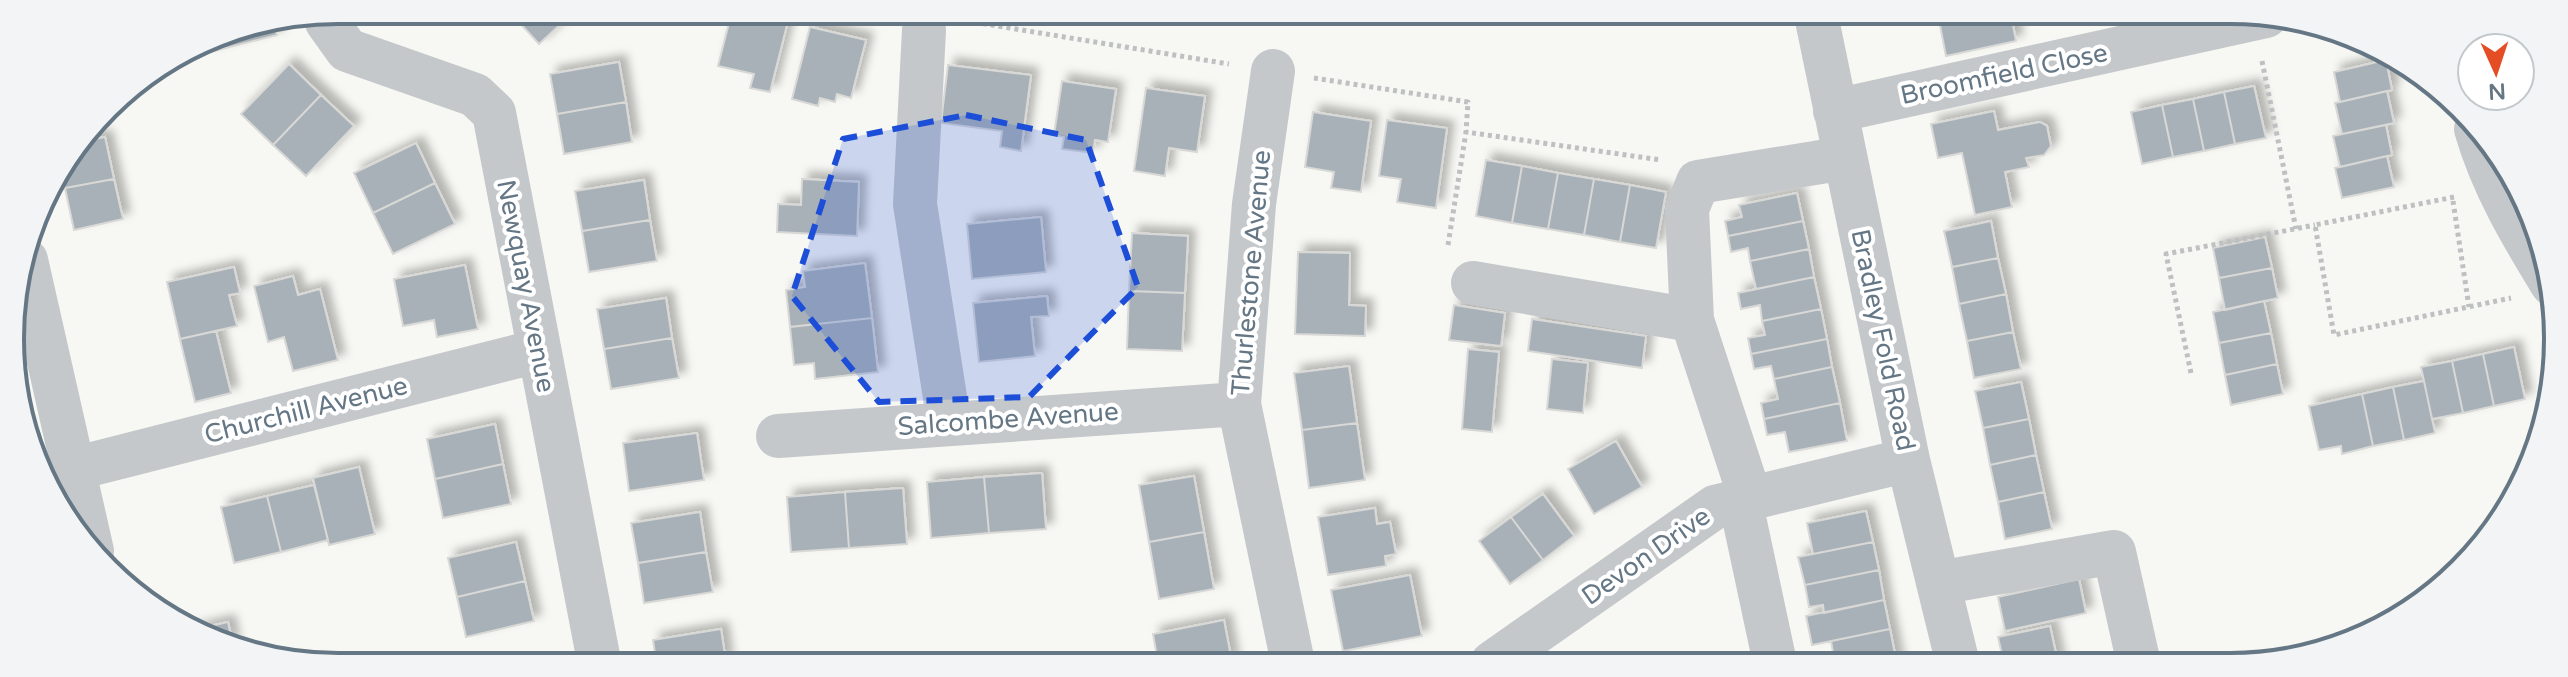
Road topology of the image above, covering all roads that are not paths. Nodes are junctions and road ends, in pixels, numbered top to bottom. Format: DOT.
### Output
graph roads {
  1 [pos="329,24"];
  2 [pos="1818,24"];
  3 [pos="2232,24"];
  4 [pos="924,30"];
  5 [pos="1273,71"];
  6 [pos="1835,111"];
  7 [pos="2486,156"];
  8 [pos="1845,158"];
  9 [pos="29,281"];
  10 [pos="1473,283"];
  11 [pos="2538,290"];
  12 [pos="1692,320"];
  13 [pos="538,351"];
  14 [pos="1239,404"];
  15 [pos="949,423"];
  16 [pos="778,436"];
  17 [pos="58,454"];
  18 [pos="1908,460"];
  19 [pos="1745,498"];
  20 [pos="80,518"];
  21 [pos="1938,583"];
  22 [pos="597,653"];
  23 [pos="1291,653"];
  24 [pos="1506,653"];
  25 [pos="1773,653"];
  26 [pos="1955,653"];
  27 [pos="2137,653"];
  1 -- 13 [label="street, Newquay Avenue"];
  2 -- 6 [label="street, Bradley Fold Road"];
  3 -- 6 [label="street, Broomfield Close"];
  4 -- 15 [label="street"];
  5 -- 14 [label="street, Thurlestone Avenue"];
  6 -- 8 [label="street, Bradley Fold Road"];
  7 -- 11 [label="street"];
  8 -- 12 [label="street"];
  8 -- 18 [label="street, Bradley Fold Road"];
  9 -- 17 [label="street"];
  10 -- 12 [label="street"];
  12 -- 19 [label="street"];
  13 -- 17 [label="street, Churchill Avenue"];
  13 -- 22 [label="street, Newquay Avenue"];
  14 -- 15 [label="street, Salcombe Avenue"];
  14 -- 23 [label="street, Thurlestone Avenue"];
  15 -- 16 [label="street, Salcombe Avenue"];
  17 -- 20 [label="street"];
  18 -- 19 [label="street, Devon Drive"];
  18 -- 21 [label="street, Bradley Fold Road"];
  19 -- 24 [label="street, Devon Drive"];
  19 -- 25 [label="street"];
  21 -- 26 [label="street, Bradley Fold Road"];
  21 -- 27 [label="street"];
}
